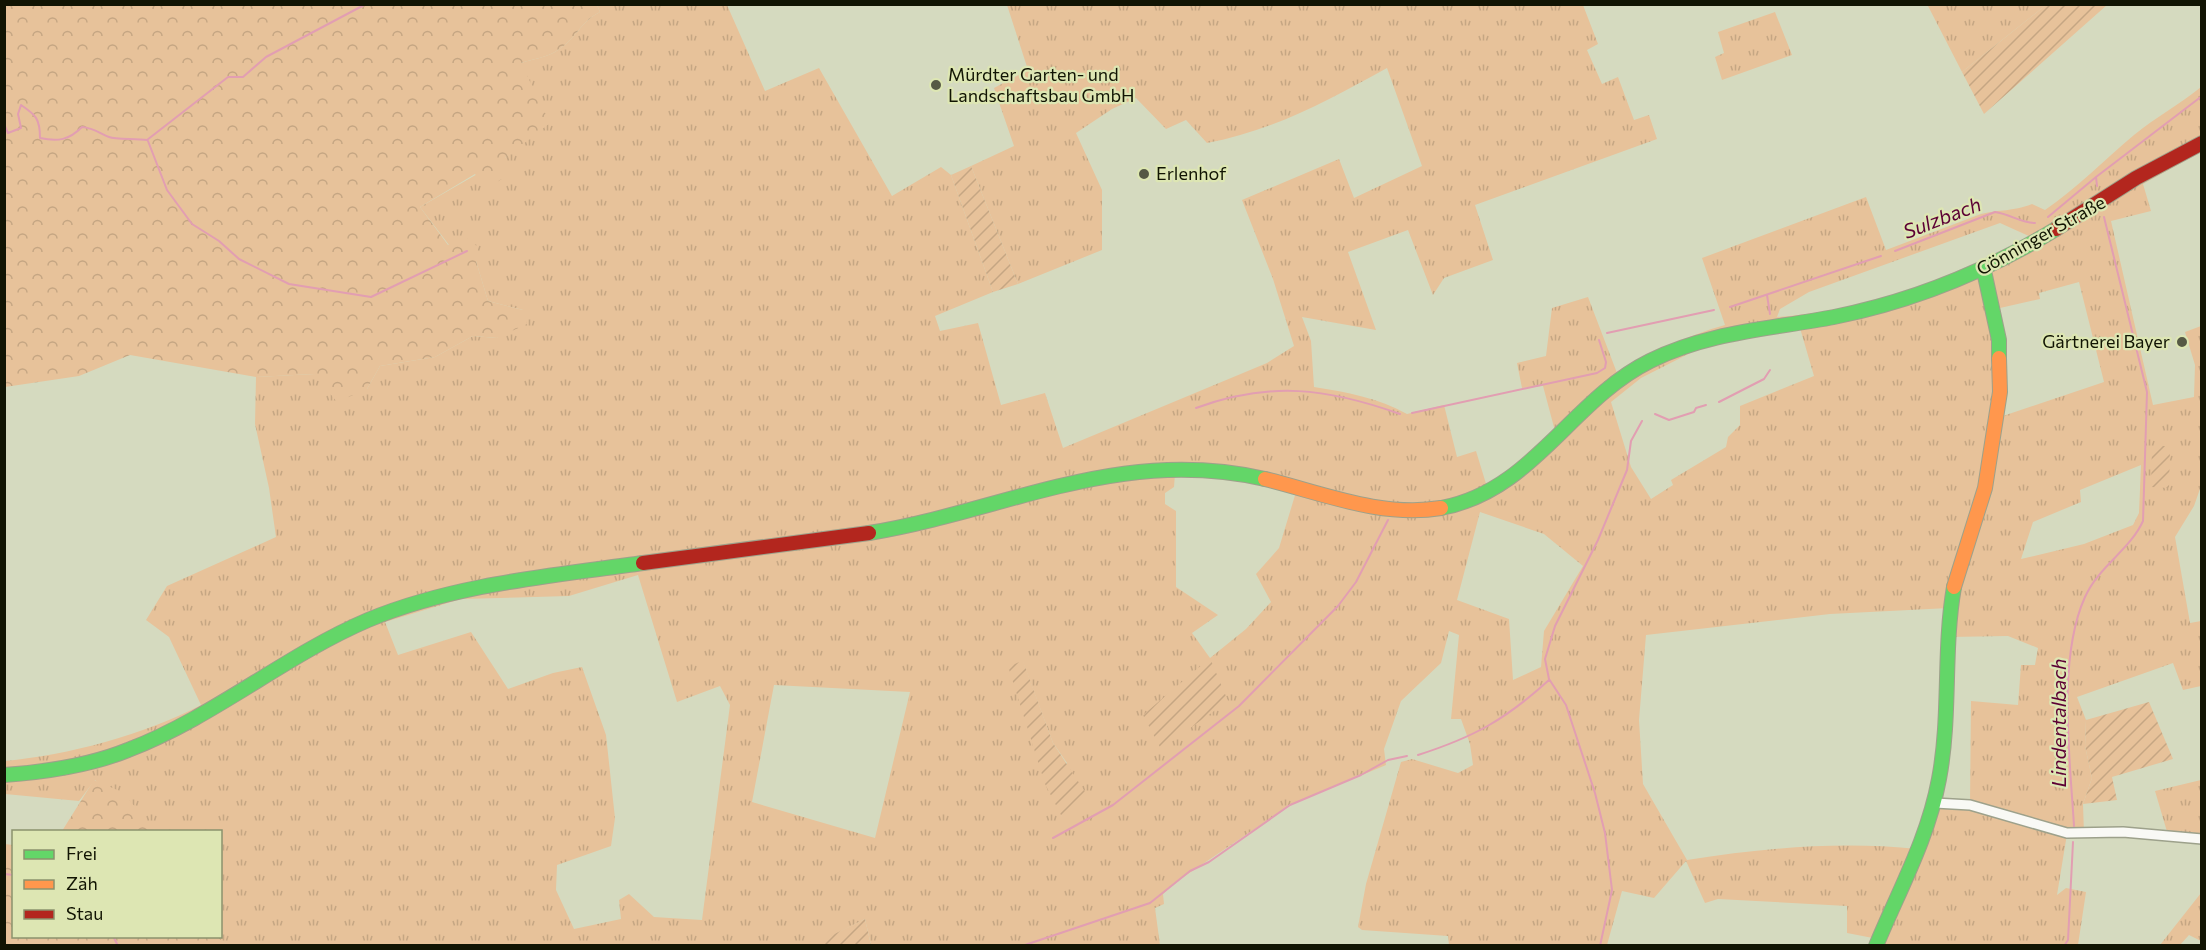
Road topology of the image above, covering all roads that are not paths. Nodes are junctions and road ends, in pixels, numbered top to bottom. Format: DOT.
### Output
graph roads {
  1 [pos="2202,143"];
  2 [pos="1984,271"];
  3 [pos="4,775"];
  4 [pos="1935,802"];
  5 [pos="2202,839"];
  6 [pos="1876,945"];
  1 -- 2 [label="street, Gönninger Straße"];
  2 -- 3 [label="street, Gönninger Straße"];
  2 -- 4 [label="street"];
  4 -- 5 [label="street"];
  4 -- 6 [label="street"];
}
